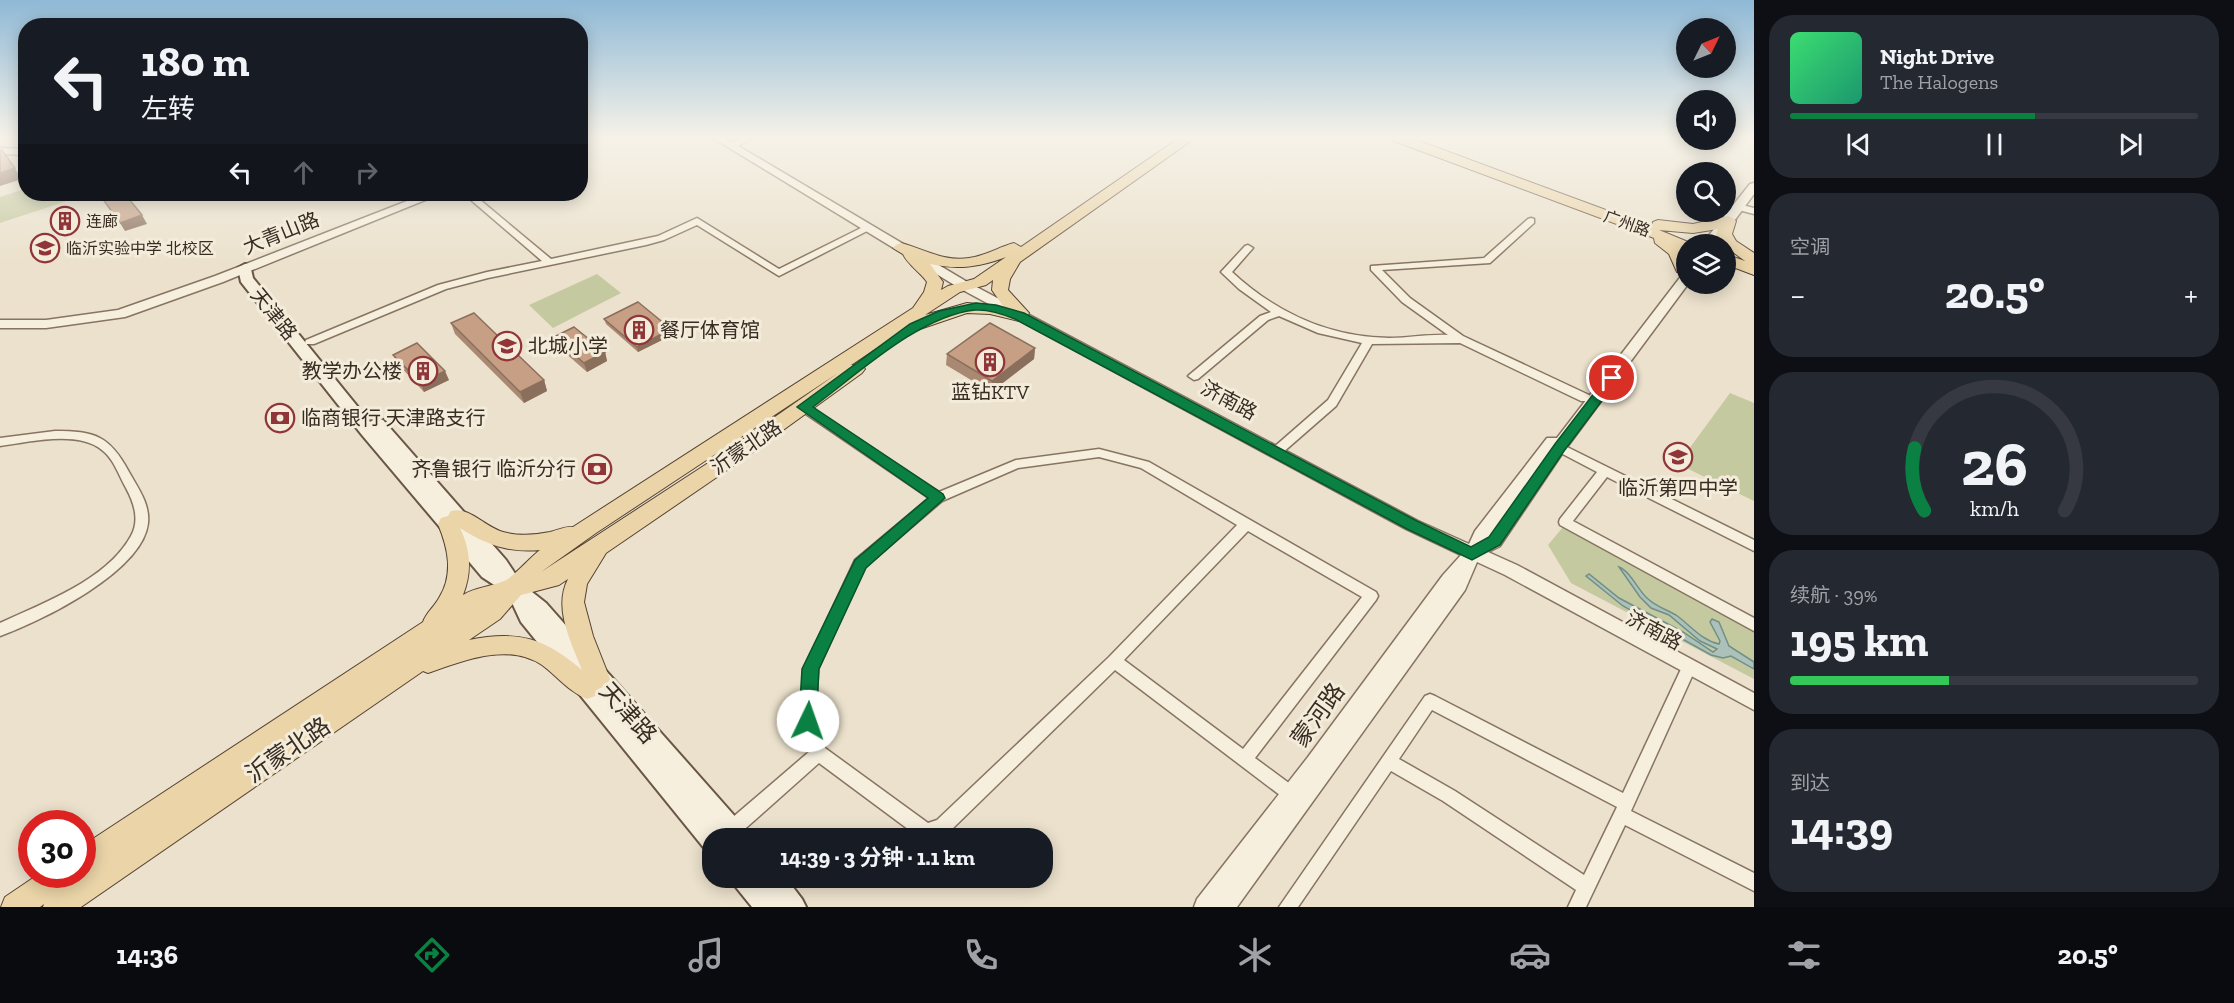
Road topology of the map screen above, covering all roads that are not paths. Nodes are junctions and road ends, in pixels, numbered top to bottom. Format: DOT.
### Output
graph roads {
  1 [pos="788,180"];
  2 [pos="1112,180"];
  3 [pos="1124,180"];
  4 [pos="1519,180"];
  5 [pos="1529,180"];
  6 [pos="1754,186"];
  7 [pos="416,201"];
  8 [pos="476,201"];
  9 [pos="1738,207"];
  10 [pos="1736,210"];
  11 [pos="1754,211"];
  12 [pos="1531,221"];
  13 [pos="1726,222"];
  14 [pos="1728,222"];
  15 [pos="1645,225"];
  16 [pos="868,228"];
  17 [pos="1678,234"];
  18 [pos="1676,239"];
  19 [pos="901,248"];
  20 [pos="1248,248"];
  21 [pos="1018,251"];
  22 [pos="1676,252"];
  23 [pos="1736,254"];
  24 [pos="1754,261"];
  25 [pos="550,263"];
  26 [pos="1736,264"];
  27 [pos="245,268"];
  28 [pos="1736,269"];
  29 [pos="1754,271"];
  30 [pos="1676,282"];
  31 [pos="1676,284"];
  32 [pos="964,286"];
  33 [pos="1276,313"];
  34 [pos="1424,313"];
  35 [pos="1021,315"];
  36 [pos="0,324"];
  37 [pos="910,324"];
  38 [pos="1414,338"];
  39 [pos="1370,340"];
  40 [pos="310,342"];
  41 [pos="1467,342"];
  42 [pos="1194,376"];
  43 [pos="1585,398"];
  44 [pos="804,407"];
  45 [pos="0,442"];
  46 [pos="1559,447"];
  47 [pos="1277,450"];
  48 [pos="1605,471"];
  49 [pos="938,498"];
  50 [pos="453,521"];
  51 [pos="1246,524"];
  52 [pos="589,527"];
  53 [pos="617,535"];
  54 [pos="1754,546"];
  55 [pos="1472,554"];
  56 [pos="515,589"];
  57 [pos="1754,625"];
  58 [pos="0,630"];
  59 [pos="418,636"];
  60 [pos="1114,661"];
  61 [pos="403,672"];
  62 [pos="1687,672"];
  63 [pos="592,683"];
  64 [pos="1754,702"];
  65 [pos="1754,708"];
  66 [pos="819,753"];
  67 [pos="1245,759"];
  68 [pos="1388,761"];
  69 [pos="1291,794"];
  70 [pos="1624,809"];
  71 [pos="703,828"];
  72 [pos="729,828"];
  73 [pos="741,828"];
  74 [pos="96,853"];
  75 [pos="1754,882"];
  76 [pos="1587,887"];
  77 [pos="43,888"];
  78 [pos="751,888"];
  79 [pos="779,888"];
  80 [pos="15,907"];
  81 [pos="57,907"];
  82 [pos="767,907"];
  83 [pos="794,907"];
  84 [pos="1205,907"];
  85 [pos="1224,907"];
  86 [pos="1288,907"];
  87 [pos="1577,907"];
  1 -- 16 [label="street, 济南路"];
  2 -- 21 [label="main road, 沂蒙北路"];
  3 -- 21 [label="main road, 沂蒙北路"];
  4 -- 15 [label="main road, 广州路"];
  5 -- 15 [label="main road, 广州路"];
  6 -- 9 [label="street"];
  7 -- 27 [label="street, 大青山路"];
  8 -- 25 [label="street"];
  9 -- 10 [label="street"];
  9 -- 11 [label="street"];
  12 -- 34 [label="street"];
  13 -- 15 [label="main road"];
  14 -- 24 [label="main road"];
  15 -- 17 [label="main road, 广州路"];
  15 -- 18 [label="main road, 广州路"];
  15 -- 22 [label="main road"];
  16 -- 19 [label="street, 济南路"];
  16 -- 25 [label="street"];
  19 -- 21 [label="main road"];
  19 -- 32 [label="street, 济南路"];
  19 -- 37 [label="main road"];
  20 -- 33 [label="street"];
  21 -- 32 [label="main road, 沂蒙北路"];
  21 -- 35 [label="main road"];
  23 -- 24 [label="main road"];
  25 -- 40 [label="street"];
  26 -- 29 [label="main road"];
  27 -- 36 [label="street, 大青山路"];
  27 -- 40 [label="main road, 天津路"];
  27 -- 50 [label="main road, 天津路"];
  28 -- 29 [label="main road"];
  30 -- 43 [label="street, 蒙河路"];
  31 -- 46 [label="street, 蒙河路"];
  32 -- 35 [label="street, 济南路"];
  32 -- 37 [label="main road, 沂蒙北路"];
  33 -- 39 [label="street"];
  33 -- 42 [label="street"];
  34 -- 38 [label="street"];
  34 -- 41 [label="street"];
  35 -- 37 [label="main road"];
  35 -- 47 [label="street, 济南路"];
  35 -- 55 [label="street, 济南路"];
  37 -- 44 [label="main road, 沂蒙北路"];
  37 -- 52 [label="main road, 沂蒙北路"];
  38 -- 39 [label="street"];
  38 -- 41 [label="street"];
  39 -- 47 [label="street"];
  40 -- 50 [label="main road, 天津路"];
  41 -- 43 [label="street"];
  43 -- 55 [label="street, 蒙河路"];
  44 -- 49 [label="street"];
  44 -- 53 [label="main road, 沂蒙北路"];
  45 -- 58 [label="street"];
  46 -- 48 [label="street"];
  46 -- 55 [label="street, 蒙河路"];
  47 -- 55 [label="street, 济南路"];
  48 -- 54 [label="street"];
  48 -- 57 [label="street"];
  49 -- 51 [label="street"];
  49 -- 66 [label="street"];
  50 -- 52 [label="main road"];
  50 -- 56 [label="main road, 天津路"];
  50 -- 59 [label="main road"];
  51 -- 60 [label="street"];
  51 -- 67 [label="street"];
  52 -- 56 [label="main road, 沂蒙北路"];
  53 -- 56 [label="main road, 沂蒙北路"];
  53 -- 63 [label="main road"];
  55 -- 62 [label="street, 济南路"];
  55 -- 64 [label="street, 济南路"];
  55 -- 69 [label="street, 蒙河路"];
  55 -- 85 [label="street, 蒙河路"];
  56 -- 59 [label="main road, 沂蒙北路"];
  56 -- 61 [label="main road, 沂蒙北路"];
  56 -- 63 [label="main road, 天津路"];
  59 -- 74 [label="main road, 沂蒙北路"];
  60 -- 66 [label="street"];
  60 -- 67 [label="street"];
  61 -- 63 [label="main road"];
  61 -- 81 [label="main road, 沂蒙北路"];
  62 -- 65 [label="street, 济南路"];
  62 -- 70 [label="street"];
  63 -- 71 [label="main road, 天津路"];
  63 -- 72 [label="main road, 天津路"];
  66 -- 73 [label="street"];
  67 -- 69 [label="street"];
  68 -- 70 [label="street"];
  68 -- 76 [label="street"];
  68 -- 86 [label="street"];
  69 -- 84 [label="street, 蒙河路"];
  70 -- 75 [label="street"];
  70 -- 76 [label="street"];
  76 -- 87 [label="street"];
  77 -- 80 [label="main road"];
  78 -- 82 [label="main road"];
  79 -- 83 [label="main road"];
}
